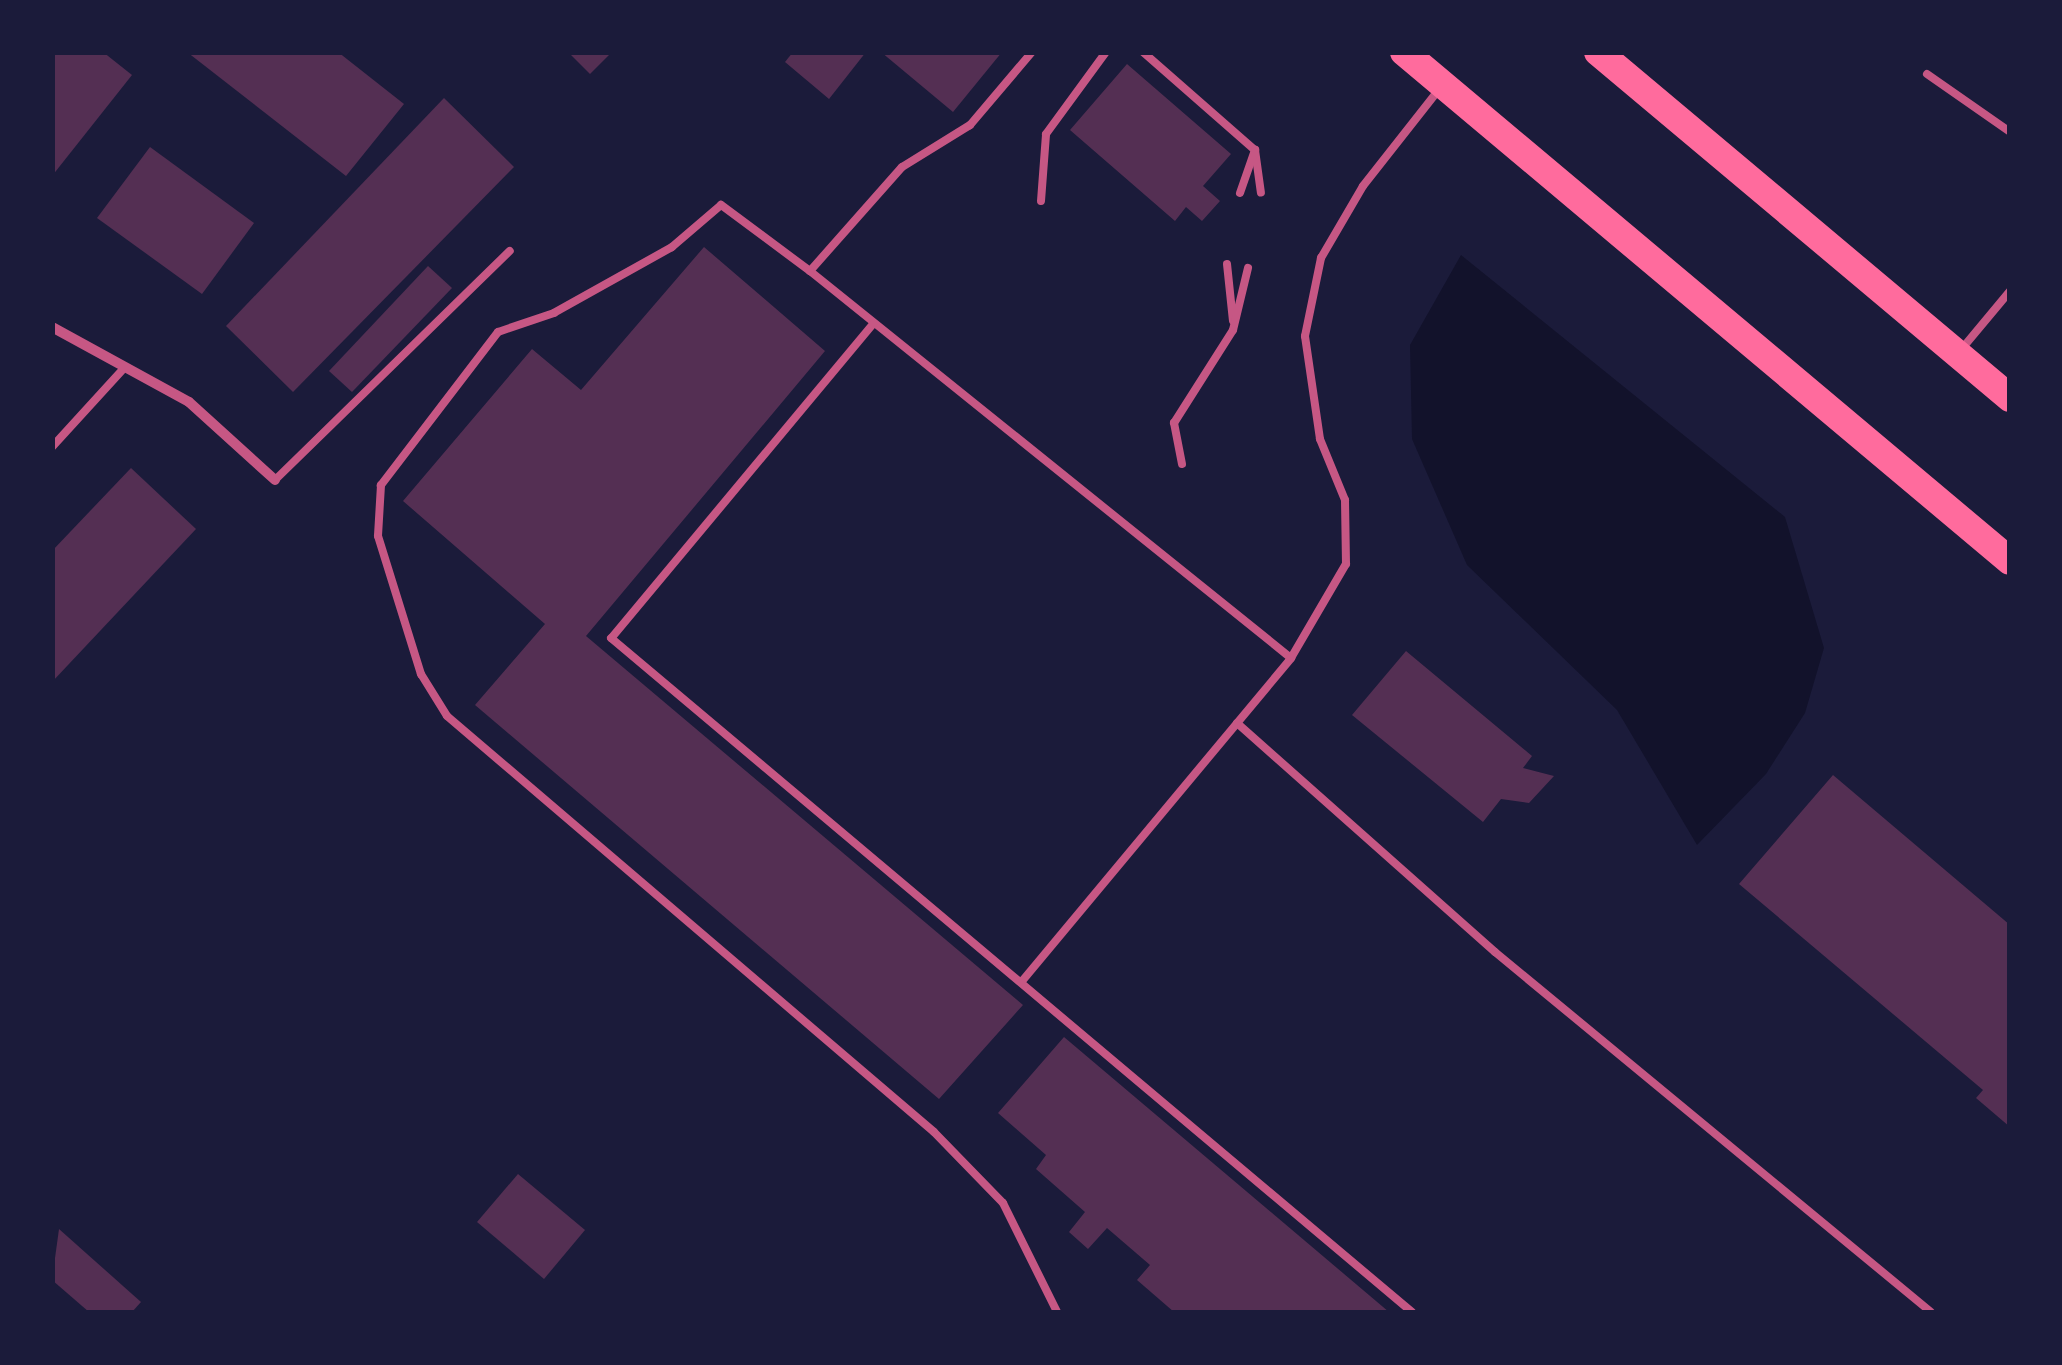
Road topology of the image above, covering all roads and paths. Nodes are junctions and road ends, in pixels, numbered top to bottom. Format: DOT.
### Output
graph roads {
  1 [pos="1032,52"];
  2 [pos="1106,52"];
  3 [pos="1143,52"];
  4 [pos="1404,52"];
  5 [pos="1598,52"];
  6 [pos="1927,74"];
  7 [pos="1443,85"];
  8 [pos="2010,132"];
  9 [pos="1255,150"];
  10 [pos="1240,193"];
  11 [pos="1262,194"];
  12 [pos="1041,201"];
  13 [pos="510,251"];
  14 [pos="1227,264"];
  15 [pos="1248,268"];
  16 [pos="810,271"];
  17 [pos="2010,291"];
  18 [pos="874,324"];
  19 [pos="52,327"];
  20 [pos="1234,330"];
  21 [pos="1957,354"];
  22 [pos="125,367"];
  23 [pos="2010,398"];
  24 [pos="52,448"];
  25 [pos="1182,464"];
  26 [pos="275,480"];
  27 [pos="2010,562"];
  28 [pos="1291,658"];
  29 [pos="1237,723"];
  30 [pos="1023,980"];
  31 [pos="1057,1312"];
  32 [pos="1412,1312"];
  33 [pos="1931,1312"];
  1 -- 16 [label="lane"];
  2 -- 12 [label="lane"];
  3 -- 9 [label="lane"];
  4 -- 7 [label="highway"];
  5 -- 21 [label="highway"];
  6 -- 8 [label="lane"];
  7 -- 27 [label="highway"];
  7 -- 28 [label="lane"];
  9 -- 10 [label="lane"];
  9 -- 11 [label="lane"];
  13 -- 26 [label="lane"];
  14 -- 20 [label="lane"];
  15 -- 20 [label="lane"];
  16 -- 18 [label="lane"];
  16 -- 31 [label="lane"];
  17 -- 21 [label="lane"];
  18 -- 28 [label="lane"];
  18 -- 30 [label="lane"];
  19 -- 22 [label="street"];
  20 -- 25 [label="lane"];
  21 -- 23 [label="highway"];
  22 -- 24 [label="lane"];
  22 -- 26 [label="street"];
  28 -- 29 [label="lane"];
  29 -- 30 [label="lane"];
  29 -- 33 [label="lane"];
  30 -- 32 [label="lane"];
}
